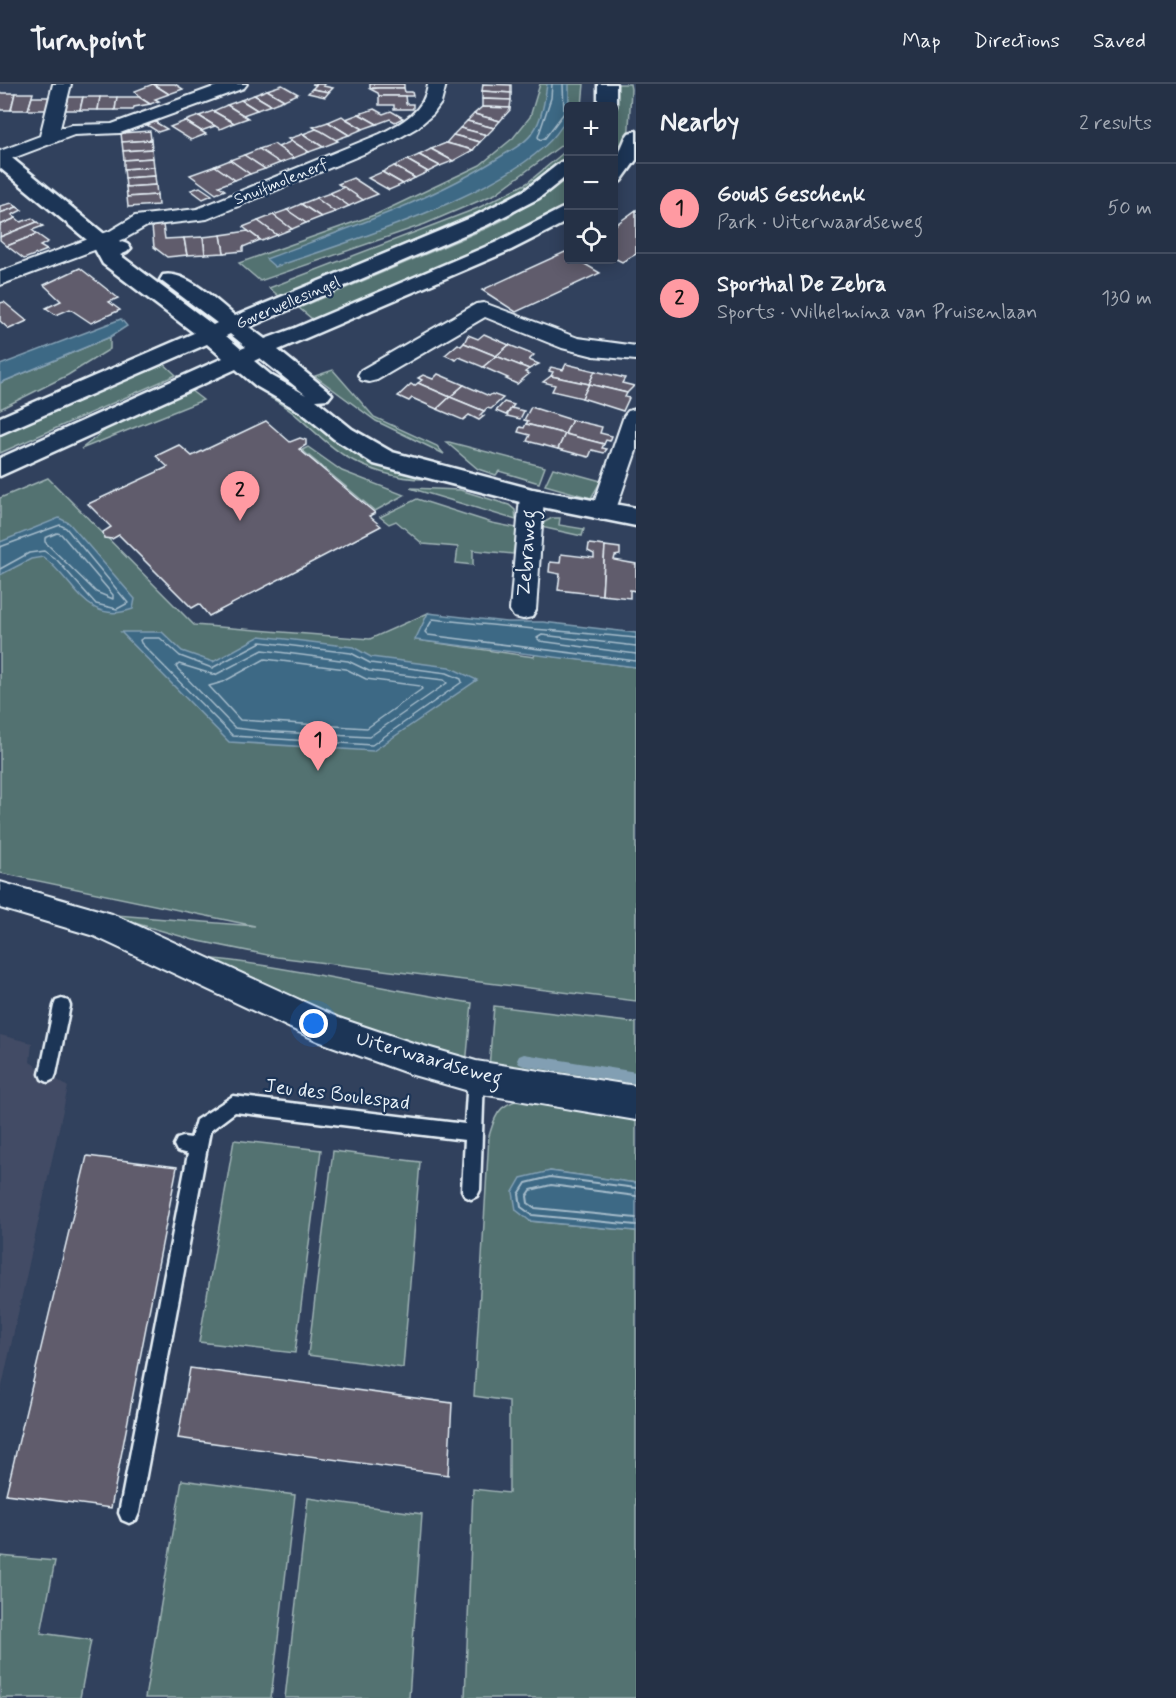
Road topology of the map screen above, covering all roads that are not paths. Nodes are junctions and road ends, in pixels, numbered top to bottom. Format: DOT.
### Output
graph roads {
  1 [pos="62,84"];
  2 [pos="238,84"];
  3 [pos="437,84"];
  4 [pos="607,84"];
  5 [pos="607,102"];
  6 [pos="636,137"];
  7 [pos="48,139"];
  8 [pos="0,158"];
  9 [pos="564,169"];
  10 [pos="618,172"];
  11 [pos="564,215"];
  12 [pos="101,241"];
  13 [pos="0,279"];
  14 [pos="234,326"];
  15 [pos="210,335"];
  16 [pos="263,348"];
  17 [pos="636,354"];
  18 [pos="238,359"];
  19 [pos="369,375"];
  20 [pos="636,416"];
  21 [pos="0,426"];
  22 [pos="0,468"];
  23 [pos="469,479"];
  24 [pos="532,497"];
  25 [pos="603,512"];
  26 [pos="636,517"];
  27 [pos="523,610"];
  28 [pos="0,895"];
  29 [pos="62,1006"];
  30 [pos="48,1074"];
  31 [pos="477,1077"];
  32 [pos="636,1103"];
  33 [pos="474,1133"];
  34 [pos="471,1190"];
  35 [pos="129,1513"];
  1 -- 7 [label="street"];
  2 -- 7 [label="street"];
  3 -- 12 [label="street, Snuifmolenerf"];
  4 -- 5 [label="main road"];
  6 -- 10 [label="main road"];
  7 -- 8 [label="street"];
  8 -- 12 [label="main road"];
  9 -- 14 [label="main road, Goverwellesingel"];
  11 -- 16 [label="main road, Goverwellesingel"];
  12 -- 13 [label="street, Snuifmolenerf"];
  12 -- 14 [label="main road"];
  12 -- 15 [label="main road"];
  14 -- 15 [label="main road, Goverwellesingel"];
  14 -- 16 [label="main road"];
  15 -- 18 [label="main road"];
  15 -- 21 [label="main road, Goverwellesingel"];
  16 -- 18 [label="main road, Goverwellesingel"];
  16 -- 23 [label="main road"];
  17 -- 19 [label="street"];
  18 -- 22 [label="main road, Goverwellesingel"];
  18 -- 23 [label="main road"];
  20 -- 25 [label="street"];
  23 -- 24 [label="main road"];
  24 -- 25 [label="main road"];
  24 -- 27 [label="street, Zebraweg"];
  25 -- 26 [label="main road"];
  28 -- 31 [label="street, Uiterwaardseweg"];
  29 -- 30 [label="lane"];
  31 -- 32 [label="street, Uiterwaardseweg"];
  31 -- 33 [label="lane"];
  33 -- 34 [label="lane"];
  33 -- 35 [label="lane, Jeu des Boulespad"];
}
